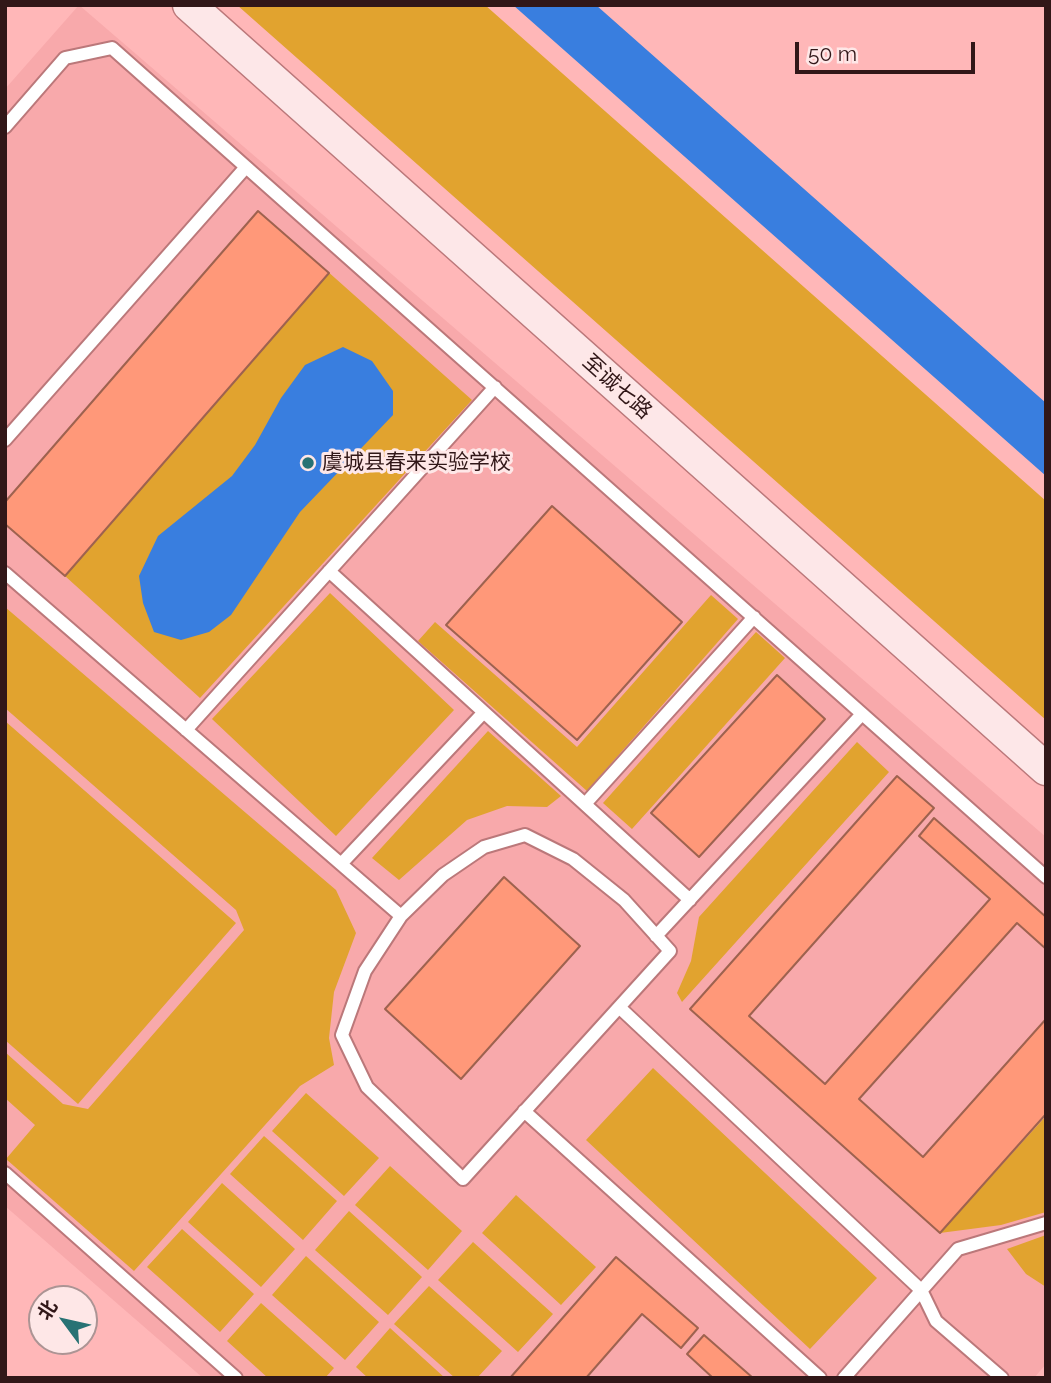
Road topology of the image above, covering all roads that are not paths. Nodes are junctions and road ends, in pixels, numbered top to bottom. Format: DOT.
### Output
graph roads {
  1 [pos="189,5"];
  2 [pos="5,127"];
  3 [pos="246,167"];
  4 [pos="495,387"];
  5 [pos="5,440"];
  6 [pos="330,571"];
  7 [pos="5,573"];
  8 [pos="754,617"];
  9 [pos="484,712"];
  10 [pos="862,713"];
  11 [pos="186,730"];
  12 [pos="1046,769"];
  13 [pos="585,804"];
  14 [pos="341,864"];
  15 [pos="1046,877"];
  16 [pos="690,900"];
  17 [pos="401,916"];
  18 [pos="656,936"];
  19 [pos="619,1007"];
  20 [pos="524,1111"];
  21 [pos="5,1173"];
  22 [pos="1046,1223"];
  23 [pos="921,1290"];
  24 [pos="236,1378"];
  25 [pos="820,1378"];
  26 [pos="844,1378"];
  27 [pos="1002,1378"];
  1 -- 12 [label="main road, 至诚七路"];
  2 -- 3 [label="lane"];
  3 -- 4 [label="lane"];
  3 -- 5 [label="lane"];
  4 -- 6 [label="lane"];
  4 -- 8 [label="lane"];
  6 -- 9 [label="lane"];
  6 -- 11 [label="lane"];
  7 -- 11 [label="lane"];
  8 -- 10 [label="lane"];
  8 -- 13 [label="lane"];
  9 -- 13 [label="lane"];
  9 -- 14 [label="lane"];
  10 -- 15 [label="lane"];
  10 -- 16 [label="lane"];
  11 -- 14 [label="lane"];
  13 -- 16 [label="lane"];
  14 -- 17 [label="lane"];
  16 -- 18 [label="lane"];
  17 -- 18 [label="lane"];
  17 -- 20 [label="lane"];
  18 -- 19 [label="lane"];
  19 -- 20 [label="lane"];
  19 -- 23 [label="lane"];
  20 -- 25 [label="lane"];
  21 -- 24 [label="lane"];
  22 -- 23 [label="lane"];
  23 -- 26 [label="lane"];
  23 -- 27 [label="lane"];
}
